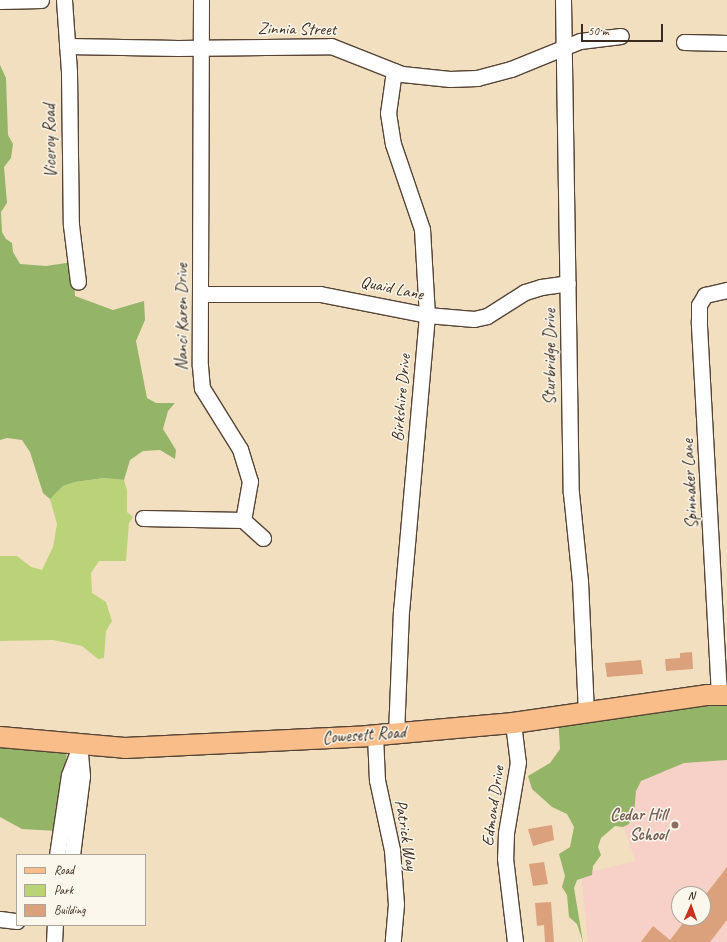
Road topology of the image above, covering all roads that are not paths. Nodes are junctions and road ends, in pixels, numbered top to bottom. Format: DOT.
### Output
graph roads {
  1 [pos="0,0"];
  2 [pos="41,0"];
  3 [pos="64,0"];
  4 [pos="200,0"];
  5 [pos="563,0"];
  6 [pos="622,36"];
  7 [pos="684,42"];
  8 [pos="727,43"];
  9 [pos="66,46"];
  10 [pos="202,48"];
  11 [pos="565,49"];
  12 [pos="394,71"];
  13 [pos="78,282"];
  14 [pos="568,283"];
  15 [pos="727,290"];
  16 [pos="200,294"];
  17 [pos="427,315"];
  18 [pos="143,518"];
  19 [pos="243,520"];
  20 [pos="263,538"];
  21 [pos="723,695"];
  22 [pos="586,714"];
  23 [pos="512,723"];
  24 [pos="396,733"];
  25 [pos="375,735"];
  26 [pos="0,737"];
  27 [pos="80,746"];
  28 [pos="57,854"];
  29 [pos="72,854"];
  30 [pos="0,919"];
  31 [pos="16,921"];
  32 [pos="53,926"];
  33 [pos="54,942"];
  34 [pos="393,942"];
  35 [pos="515,942"];
  1 -- 2 [label="street"];
  3 -- 9 [label="street, Viceroy Road"];
  4 -- 10 [label="street, Nanci Karen Drive"];
  5 -- 11 [label="street, Sturbridge Drive"];
  6 -- 11 [label="street, Zinnia Street"];
  7 -- 8 [label="street"];
  9 -- 10 [label="street, Zinnia Street"];
  9 -- 13 [label="street, Viceroy Road"];
  10 -- 12 [label="street, Zinnia Street"];
  10 -- 16 [label="street, Nanci Karen Drive"];
  11 -- 12 [label="street, Zinnia Street"];
  11 -- 14 [label="street, Sturbridge Drive"];
  12 -- 17 [label="street, Birkshire Drive"];
  14 -- 17 [label="street, Quaid Lane"];
  14 -- 22 [label="street, Sturbridge Drive"];
  15 -- 21 [label="street, Spinnaker Lane"];
  16 -- 17 [label="street, Quaid Lane"];
  16 -- 19 [label="street, Nanci Karen Drive"];
  17 -- 24 [label="street, Birkshire Drive"];
  18 -- 19 [label="street"];
  19 -- 20 [label="street"];
  21 -- 22 [label="main road, Cowesett Road"];
  22 -- 23 [label="main road, Cowesett Road"];
  23 -- 24 [label="main road, Cowesett Road"];
  23 -- 35 [label="street, Edmond Drive"];
  24 -- 25 [label="main road, Cowesett Road"];
  25 -- 27 [label="main road, Cowesett Road"];
  25 -- 34 [label="street, Patrick Way"];
  26 -- 27 [label="main road, Cowesett Road"];
  27 -- 28 [label="street"];
  27 -- 29 [label="street"];
  30 -- 31 [label="street"];
  32 -- 33 [label="street"];
}
